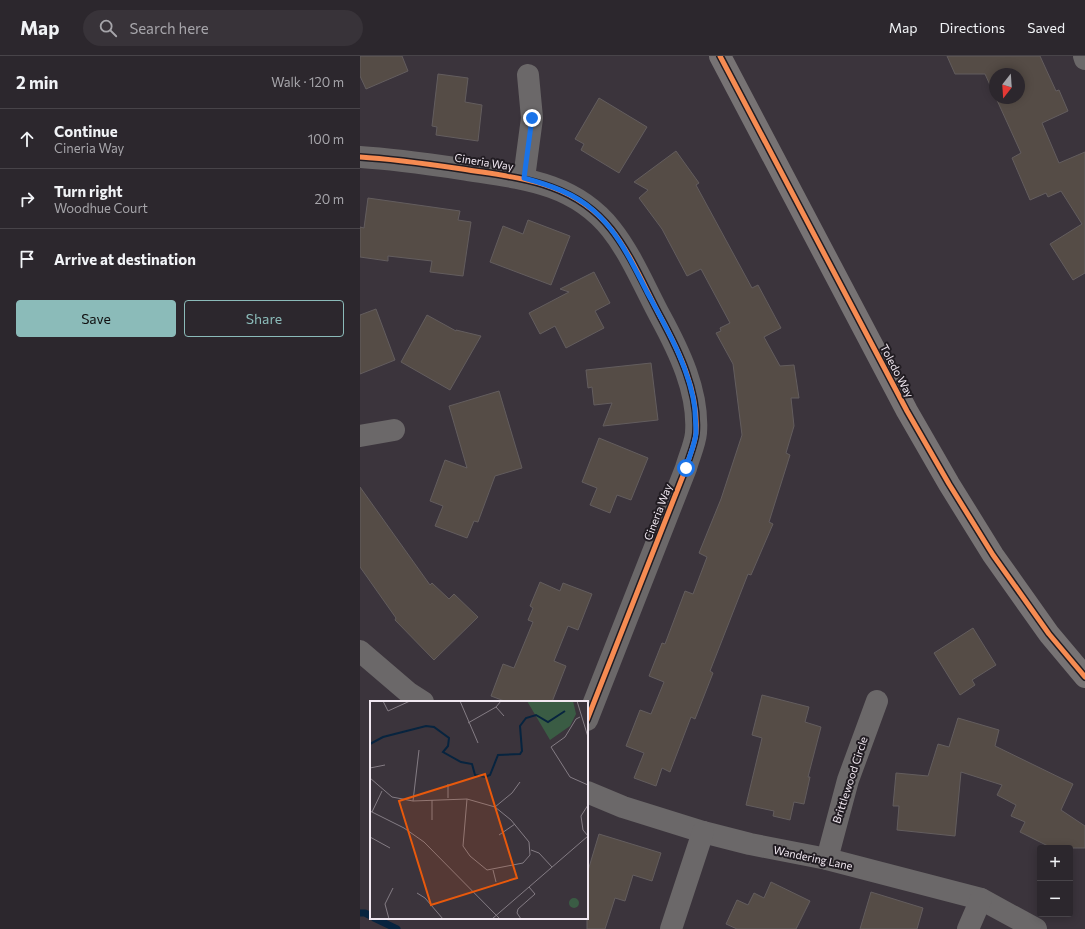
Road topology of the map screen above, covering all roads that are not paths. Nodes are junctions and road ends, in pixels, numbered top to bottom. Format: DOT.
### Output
graph roads {
  1 [pos="720,56"];
  2 [pos="528,75"];
  3 [pos="360,157"];
  4 [pos="524,178"];
  5 [pos="394,430"];
  6 [pos="360,436"];
  7 [pos="361,654"];
  8 [pos="1085,677"];
  9 [pos="421,701"];
  10 [pos="877,701"];
  11 [pos="588,717"];
  12 [pos="588,792"];
  13 [pos="703,832"];
  14 [pos="826,859"];
  15 [pos="981,899"];
  16 [pos="671,929"];
  17 [pos="968,929"];
  18 [pos="1036,929"];
  1 -- 8 [label="main road, Toledo Way"];
  2 -- 4 [label="street"];
  3 -- 4 [label="street, Cineria Way"];
  4 -- 11 [label="street, Cineria Way"];
  5 -- 6 [label="street"];
  7 -- 9 [label="street"];
  10 -- 14 [label="street, Brittlewood Circle"];
  12 -- 13 [label="street, Wandering Lane"];
  13 -- 14 [label="street, Wandering Lane"];
  13 -- 16 [label="street"];
  14 -- 15 [label="street, Wandering Lane"];
  15 -- 17 [label="street"];
  15 -- 18 [label="street, Wandering Lane"];
}
